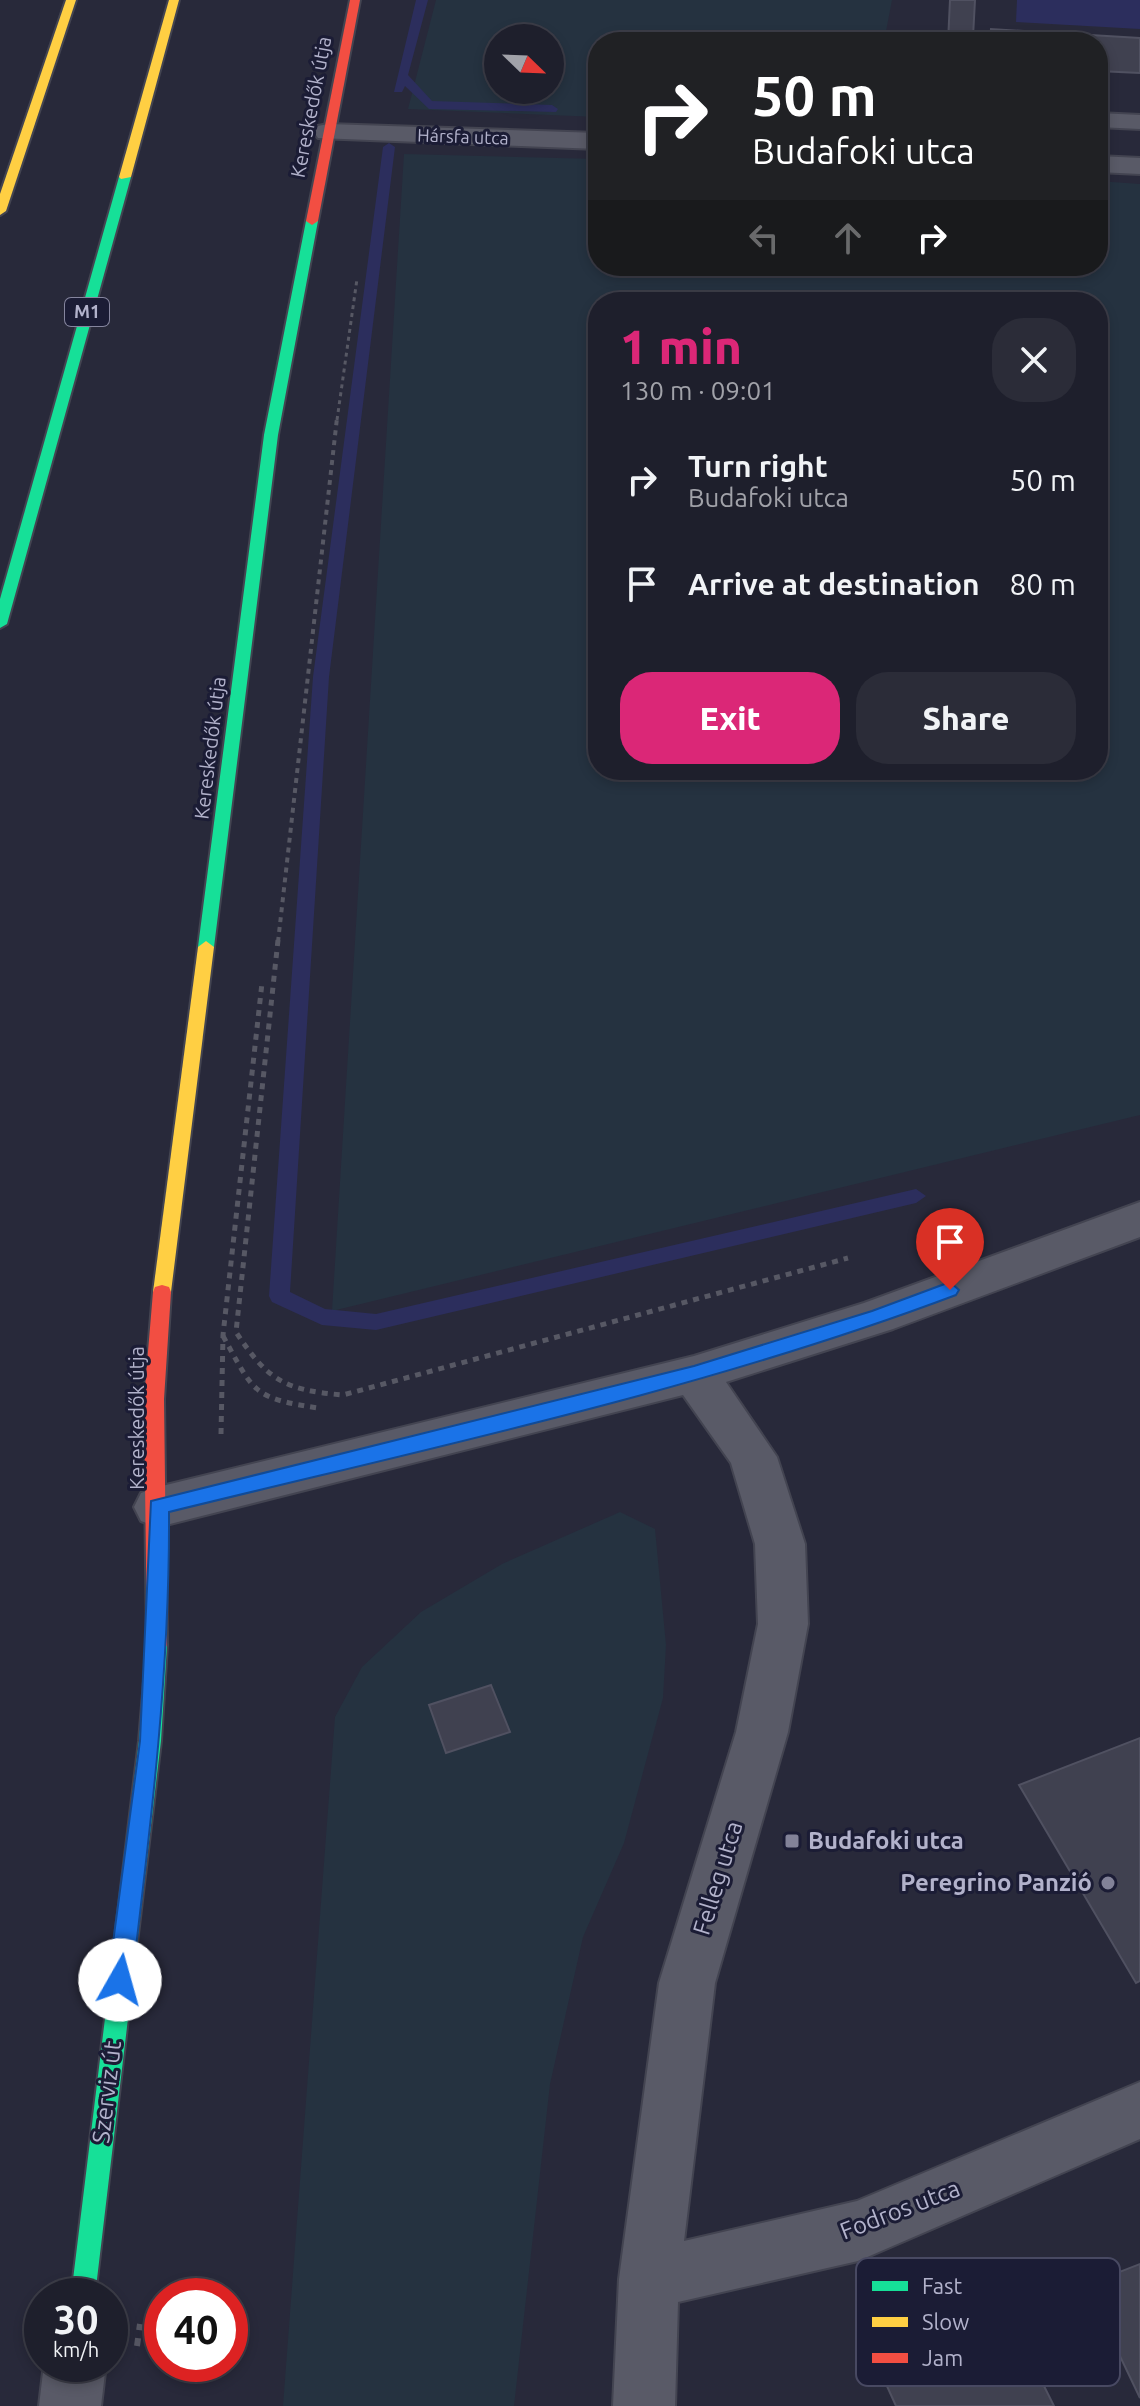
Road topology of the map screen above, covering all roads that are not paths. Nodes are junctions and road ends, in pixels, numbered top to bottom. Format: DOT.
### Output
graph roads {
  1 [pos="71,0"];
  2 [pos="174,0"];
  3 [pos="355,0"];
  4 [pos="1108,120"];
  5 [pos="1140,122"];
  6 [pos="328,132"];
  7 [pos="588,141"];
  8 [pos="1108,164"];
  9 [pos="1140,166"];
  10 [pos="0,211"];
  11 [pos="0,624"];
  12 [pos="1140,1219"];
  13 [pos="694,1374"];
  14 [pos="158,1507"];
  15 [pos="1140,2110"];
  16 [pos="85,2278"];
  17 [pos="649,2279"];
  18 [pos="73,2382"];
  19 [pos="70,2406"];
  20 [pos="644,2406"];
  1 -- 10 [label="main road"];
  2 -- 11 [label="main road, M1"];
  3 -- 6 [label="main road, Kereskedők útja"];
  4 -- 5 [label="lane"];
  6 -- 7 [label="street, Hársfa utca"];
  6 -- 14 [label="main road, Kereskedők útja"];
  8 -- 9 [label="street"];
  12 -- 13 [label="street"];
  13 -- 14 [label="street"];
  13 -- 17 [label="street, Felleg utca"];
  14 -- 16 [label="main road, Szerviz út"];
  15 -- 17 [label="street, Fodros utca"];
  17 -- 20 [label="street, Felleg utca"];
  18 -- 19 [label="street"];
}
